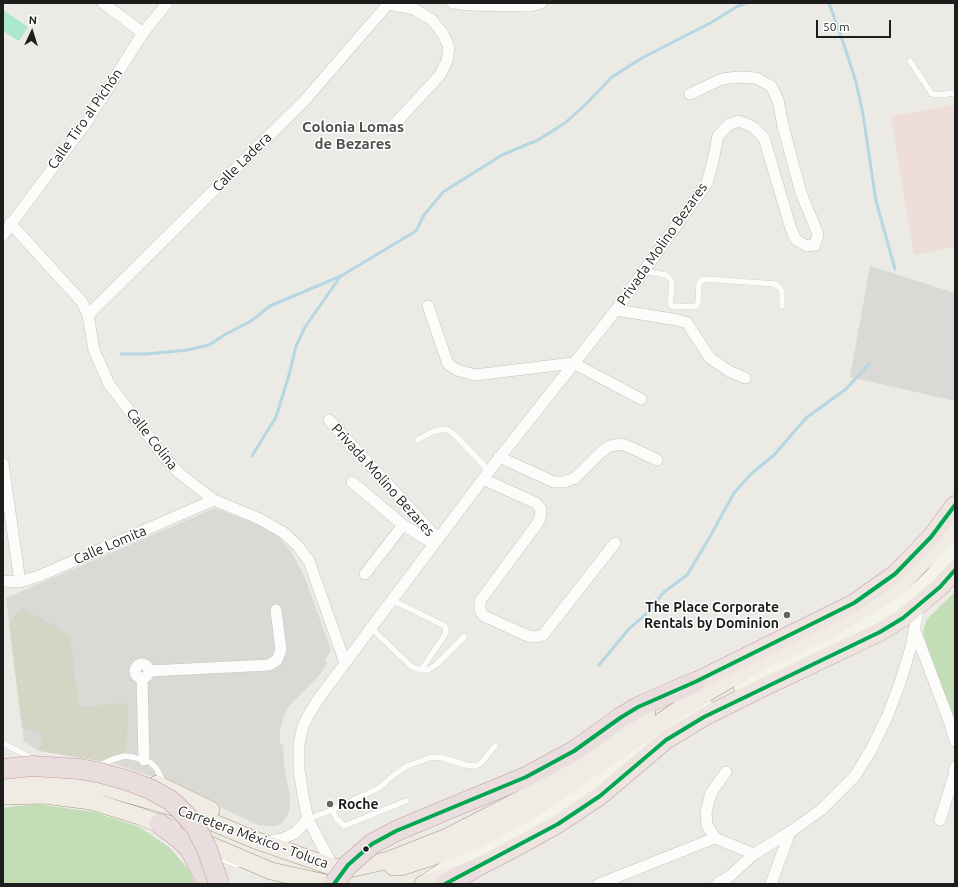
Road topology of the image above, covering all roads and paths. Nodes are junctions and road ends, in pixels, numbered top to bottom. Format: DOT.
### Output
graph roads {
  1 [pos="102,3"];
  2 [pos="167,3"];
  3 [pos="453,3"];
  4 [pos="541,3"];
  5 [pos="389,4"];
  6 [pos="470,4"];
  7 [pos="143,33"];
  8 [pos="910,61"];
  9 [pos="955,93"];
  10 [pos="690,94"];
  11 [pos="390,129"];
  12 [pos="10,223"];
  13 [pos="3,235"];
  14 [pos="644,271"];
  15 [pos="428,306"];
  16 [pos="782,306"];
  17 [pos="616,310"];
  18 [pos="88,315"];
  19 [pos="573,363"];
  20 [pos="745,378"];
  21 [pos="641,399"];
  22 [pos="329,420"];
  23 [pos="417,440"];
  24 [pos="499,457"];
  25 [pos="657,460"];
  26 [pos="3,464"];
  27 [pos="486,475"];
  28 [pos="4,477"];
  29 [pos="352,482"];
  30 [pos="214,500"];
  31 [pos="955,505"];
  32 [pos="403,524"];
  33 [pos="955,526"];
  34 [pos="436,541"];
  35 [pos="615,543"];
  36 [pos="955,549"];
  37 [pos="955,570"];
  38 [pos="364,574"];
  39 [pos="3,582"];
  40 [pos="20,582"];
  41 [pos="392,600"];
  42 [pos="919,605"];
  43 [pos="276,610"];
  44 [pos="371,628"];
  45 [pos="915,631"];
  46 [pos="464,637"];
  47 [pos="345,662"];
  48 [pos="421,670"];
  49 [pos="695,682"];
  50 [pos="955,741"];
  51 [pos="3,743"];
  52 [pos="495,746"];
  53 [pos="31,758"];
  54 [pos="144,760"];
  55 [pos="3,761"];
  56 [pos="100,766"];
  57 [pos="955,767"];
  58 [pos="3,768"];
  59 [pos="726,772"];
  60 [pos="3,781"];
  61 [pos="167,789"];
  62 [pos="3,796"];
  63 [pos="406,800"];
  64 [pos="332,810"];
  65 [pos="308,819"];
  66 [pos="940,820"];
  67 [pos="160,824"];
  68 [pos="790,832"];
  69 [pos="715,838"];
  70 [pos="260,841"];
  71 [pos="190,849"];
  72 [pos="754,854"];
  73 [pos="241,866"];
  74 [pos="470,871"];
  75 [pos="339,873"];
  76 [pos="264,875"];
  77 [pos="306,879"];
  78 [pos="208,884"];
  79 [pos="219,884"];
  80 [pos="330,884"];
  81 [pos="423,884"];
  82 [pos="445,884"];
  83 [pos="600,884"];
  84 [pos="717,884"];
  85 [pos="770,884"];
  1 -- 7 [label="street"];
  2 -- 7 [label="street, Calle Tiro al Pichón"];
  3 -- 6 [label="street"];
  4 -- 6 [label="street"];
  5 -- 11 [label="street"];
  5 -- 18 [label="street, Calle Ladera"];
  7 -- 12 [label="street, Calle Tiro al Pichón"];
  8 -- 9 [label="lane"];
  10 -- 14 [label="street, Privada Molino Bezares"];
  12 -- 13 [label="street, Calle Tiro al Pichón"];
  12 -- 18 [label="street, Calle Colina"];
  14 -- 16 [label="lane"];
  14 -- 17 [label="street, Privada Molino Bezares"];
  15 -- 19 [label="street"];
  17 -- 19 [label="street, Privada Molino Bezares"];
  17 -- 20 [label="street"];
  18 -- 30 [label="street, Calle Colina"];
  19 -- 21 [label="street"];
  19 -- 24 [label="street, Privada Molino Bezares"];
  22 -- 34 [label="street, Privada Molino Bezares"];
  23 -- 27 [label="lane"];
  24 -- 25 [label="street"];
  24 -- 27 [label="street, Privada Molino Bezares"];
  26 -- 28 [label="street"];
  27 -- 34 [label="street, Privada Molino Bezares"];
  27 -- 35 [label="street"];
  28 -- 40 [label="street"];
  29 -- 32 [label="street"];
  30 -- 40 [label="street, Calle Lomita"];
  30 -- 47 [label="street, Calle Colina"];
  31 -- 49 [label="highway"];
  32 -- 34 [label="street"];
  32 -- 38 [label="street"];
  33 -- 75 [label="main road"];
  34 -- 41 [label="street, Privada Molino Bezares"];
  36 -- 81 [label="main road"];
  37 -- 42 [label="highway"];
  39 -- 40 [label="street, Calle Lomita"];
  41 -- 44 [label="street, Privada Molino Bezares"];
  41 -- 48 [label="lane"];
  42 -- 45 [label="street"];
  42 -- 74 [label="highway"];
  43 -- 54 [label="street"];
  44 -- 47 [label="street, Privada Molino Bezares"];
  44 -- 48 [label="lane"];
  45 -- 50 [label="street"];
  45 -- 68 [label="street"];
  46 -- 48 [label="lane"];
  47 -- 65 [label="street, Privada Molino Bezares"];
  49 -- 75 [label="highway, bridge"];
  49 -- 75 [label="main road"];
  51 -- 53 [label="lane"];
  52 -- 64 [label="lane"];
  53 -- 55 [label="main road"];
  53 -- 56 [label="main road"];
  54 -- 56 [label="lane"];
  54 -- 61 [label="lane"];
  56 -- 61 [label="main road"];
  57 -- 66 [label="street"];
  58 -- 79 [label="highway, bridge"];
  59 -- 69 [label="street"];
  60 -- 70 [label="main road, Carretera México - Toluca"];
  61 -- 70 [label="main road"];
  62 -- 67 [label="main road, Carretera México - Toluca"];
  63 -- 64 [label="lane"];
  64 -- 65 [label="lane"];
  65 -- 70 [label="street"];
  65 -- 75 [label="street, Privada Molino Bezares"];
  67 -- 71 [label="highway"];
  67 -- 77 [label="main road, Carretera México - Toluca"];
  68 -- 72 [label="street"];
  68 -- 85 [label="street"];
  69 -- 72 [label="street"];
  69 -- 83 [label="street"];
  70 -- 75 [label="main road, Carretera México - Toluca"];
  71 -- 73 [label="lane"];
  71 -- 78 [label="highway"];
  72 -- 84 [label="street"];
  74 -- 81 [label="main road"];
  74 -- 82 [label="highway"];
  76 -- 77 [label="lane"];
  77 -- 80 [label="main road, Carretera México - Toluca"];
}
